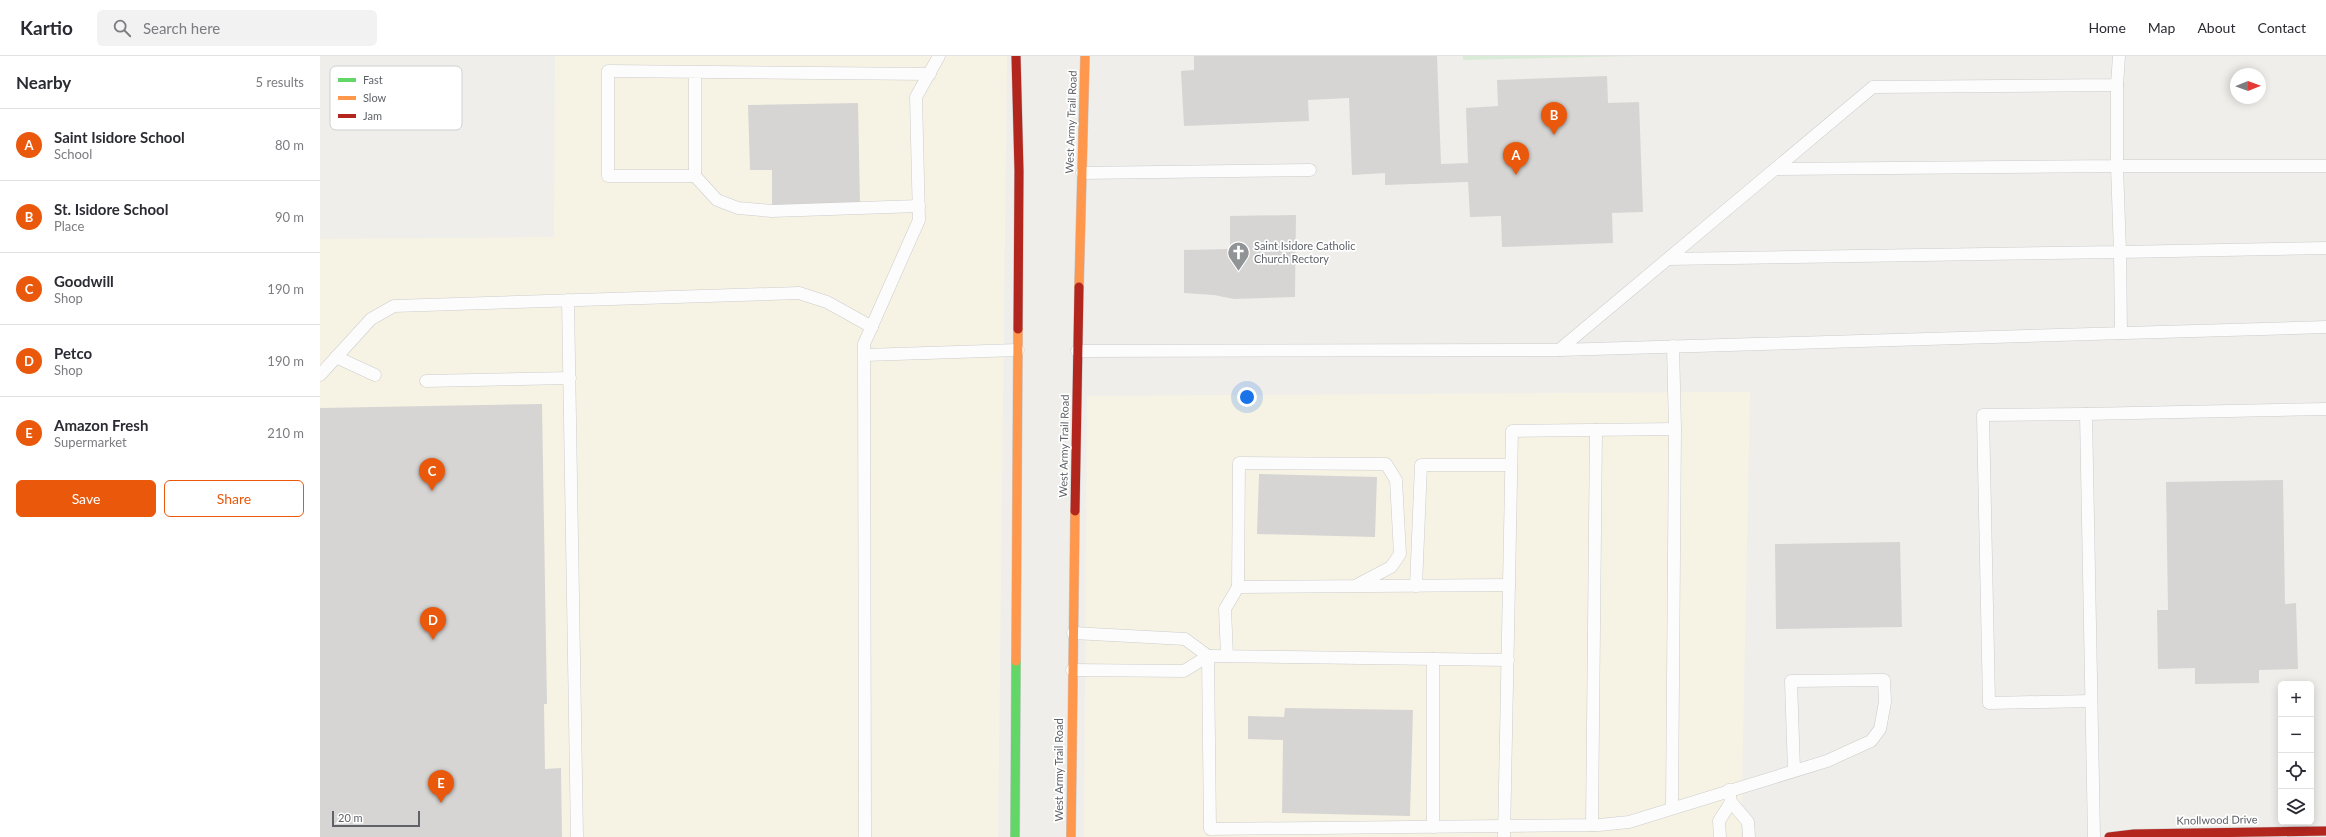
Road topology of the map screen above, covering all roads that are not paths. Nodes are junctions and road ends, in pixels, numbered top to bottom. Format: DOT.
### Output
graph roads {
  1 [pos="939,56"];
  2 [pos="1016,56"];
  3 [pos="1085,56"];
  4 [pos="2119,56"];
  5 [pos="695,72"];
  6 [pos="930,74"];
  7 [pos="2117,85"];
  8 [pos="2117,166"];
  9 [pos="2326,166"];
  10 [pos="1775,169"];
  11 [pos="1310,170"];
  12 [pos="1082,173"];
  13 [pos="695,176"];
  14 [pos="919,206"];
  15 [pos="2326,248"];
  16 [pos="2120,252"];
  17 [pos="1668,259"];
  18 [pos="568,300"];
  19 [pos="872,327"];
  20 [pos="2326,327"];
  21 [pos="2121,333"];
  22 [pos="1673,346"];
  23 [pos="1018,350"];
  24 [pos="1559,350"];
  25 [pos="1077,351"];
  26 [pos="865,355"];
  27 [pos="336,357"];
  28 [pos="320,375"];
  29 [pos="375,375"];
  30 [pos="570,378"];
  31 [pos="426,381"];
  32 [pos="2326,409"];
  33 [pos="2086,414"];
  34 [pos="1596,430"];
  35 [pos="1675,430"];
  36 [pos="1511,465"];
  37 [pos="1509,585"];
  38 [pos="1355,586"];
  39 [pos="1416,586"];
  40 [pos="1238,587"];
  41 [pos="1073,633"];
  42 [pos="1208,656"];
  43 [pos="1227,656"];
  44 [pos="1433,659"];
  45 [pos="1508,660"];
  46 [pos="1072,670"];
  47 [pos="2091,701"];
  48 [pos="1794,770"];
  49 [pos="1729,790"];
  50 [pos="1731,802"];
  51 [pos="1672,808"];
  52 [pos="1592,825"];
  53 [pos="1433,827"];
  54 [pos="2326,830"];
  55 [pos="1504,832"];
  56 [pos="577,837"];
  57 [pos="865,837"];
  58 [pos="1015,837"];
  59 [pos="1071,837"];
  60 [pos="1720,837"];
  61 [pos="1749,837"];
  62 [pos="2094,837"];
  63 [pos="2109,837"];
  1 -- 6 [label="lane"];
  2 -- 23 [label="main road"];
  3 -- 12 [label="main road, West Army Trail Road"];
  4 -- 7 [label="lane"];
  5 -- 6 [label="lane"];
  5 -- 13 [label="lane"];
  5 -- 13 [label="lane"];
  6 -- 14 [label="lane"];
  7 -- 8 [label="lane"];
  7 -- 10 [label="lane"];
  8 -- 9 [label="lane"];
  8 -- 10 [label="lane"];
  8 -- 16 [label="lane"];
  10 -- 17 [label="lane"];
  11 -- 12 [label="lane"];
  12 -- 25 [label="main road, West Army Trail Road"];
  13 -- 14 [label="lane"];
  14 -- 19 [label="lane"];
  15 -- 16 [label="lane"];
  16 -- 17 [label="lane"];
  16 -- 21 [label="lane"];
  17 -- 24 [label="lane"];
  18 -- 19 [label="lane"];
  18 -- 27 [label="lane"];
  18 -- 30 [label="lane"];
  19 -- 26 [label="lane"];
  20 -- 21 [label="lane"];
  21 -- 22 [label="lane"];
  22 -- 24 [label="lane"];
  22 -- 35 [label="lane"];
  23 -- 26 [label="lane"];
  23 -- 58 [label="main road"];
  24 -- 25 [label="lane"];
  25 -- 41 [label="main road, West Army Trail Road"];
  26 -- 57 [label="lane"];
  27 -- 28 [label="lane"];
  27 -- 29 [label="lane"];
  30 -- 31 [label="lane"];
  30 -- 56 [label="lane"];
  32 -- 33 [label="lane"];
  33 -- 47 [label="lane"];
  33 -- 47 [label="lane"];
  34 -- 35 [label="lane"];
  34 -- 36 [label="lane"];
  34 -- 52 [label="lane"];
  35 -- 51 [label="lane"];
  36 -- 37 [label="lane"];
  36 -- 39 [label="lane"];
  37 -- 39 [label="lane"];
  37 -- 45 [label="lane"];
  38 -- 39 [label="lane"];
  38 -- 40 [label="lane"];
  38 -- 40 [label="lane"];
  40 -- 43 [label="lane"];
  41 -- 42 [label="lane"];
  41 -- 46 [label="main road, West Army Trail Road"];
  42 -- 43 [label="lane"];
  42 -- 46 [label="lane"];
  42 -- 53 [label="lane"];
  43 -- 44 [label="lane"];
  44 -- 45 [label="lane"];
  44 -- 53 [label="lane"];
  45 -- 55 [label="lane"];
  46 -- 59 [label="main road, West Army Trail Road"];
  47 -- 62 [label="lane"];
  48 -- 48 [label="lane"];
  48 -- 49 [label="lane"];
  49 -- 50 [label="lane"];
  49 -- 51 [label="lane"];
  50 -- 60 [label="lane"];
  50 -- 61 [label="lane"];
  51 -- 52 [label="lane"];
  52 -- 55 [label="lane"];
  53 -- 55 [label="lane"];
  54 -- 63 [label="main road, Knollwood Drive"];
}
